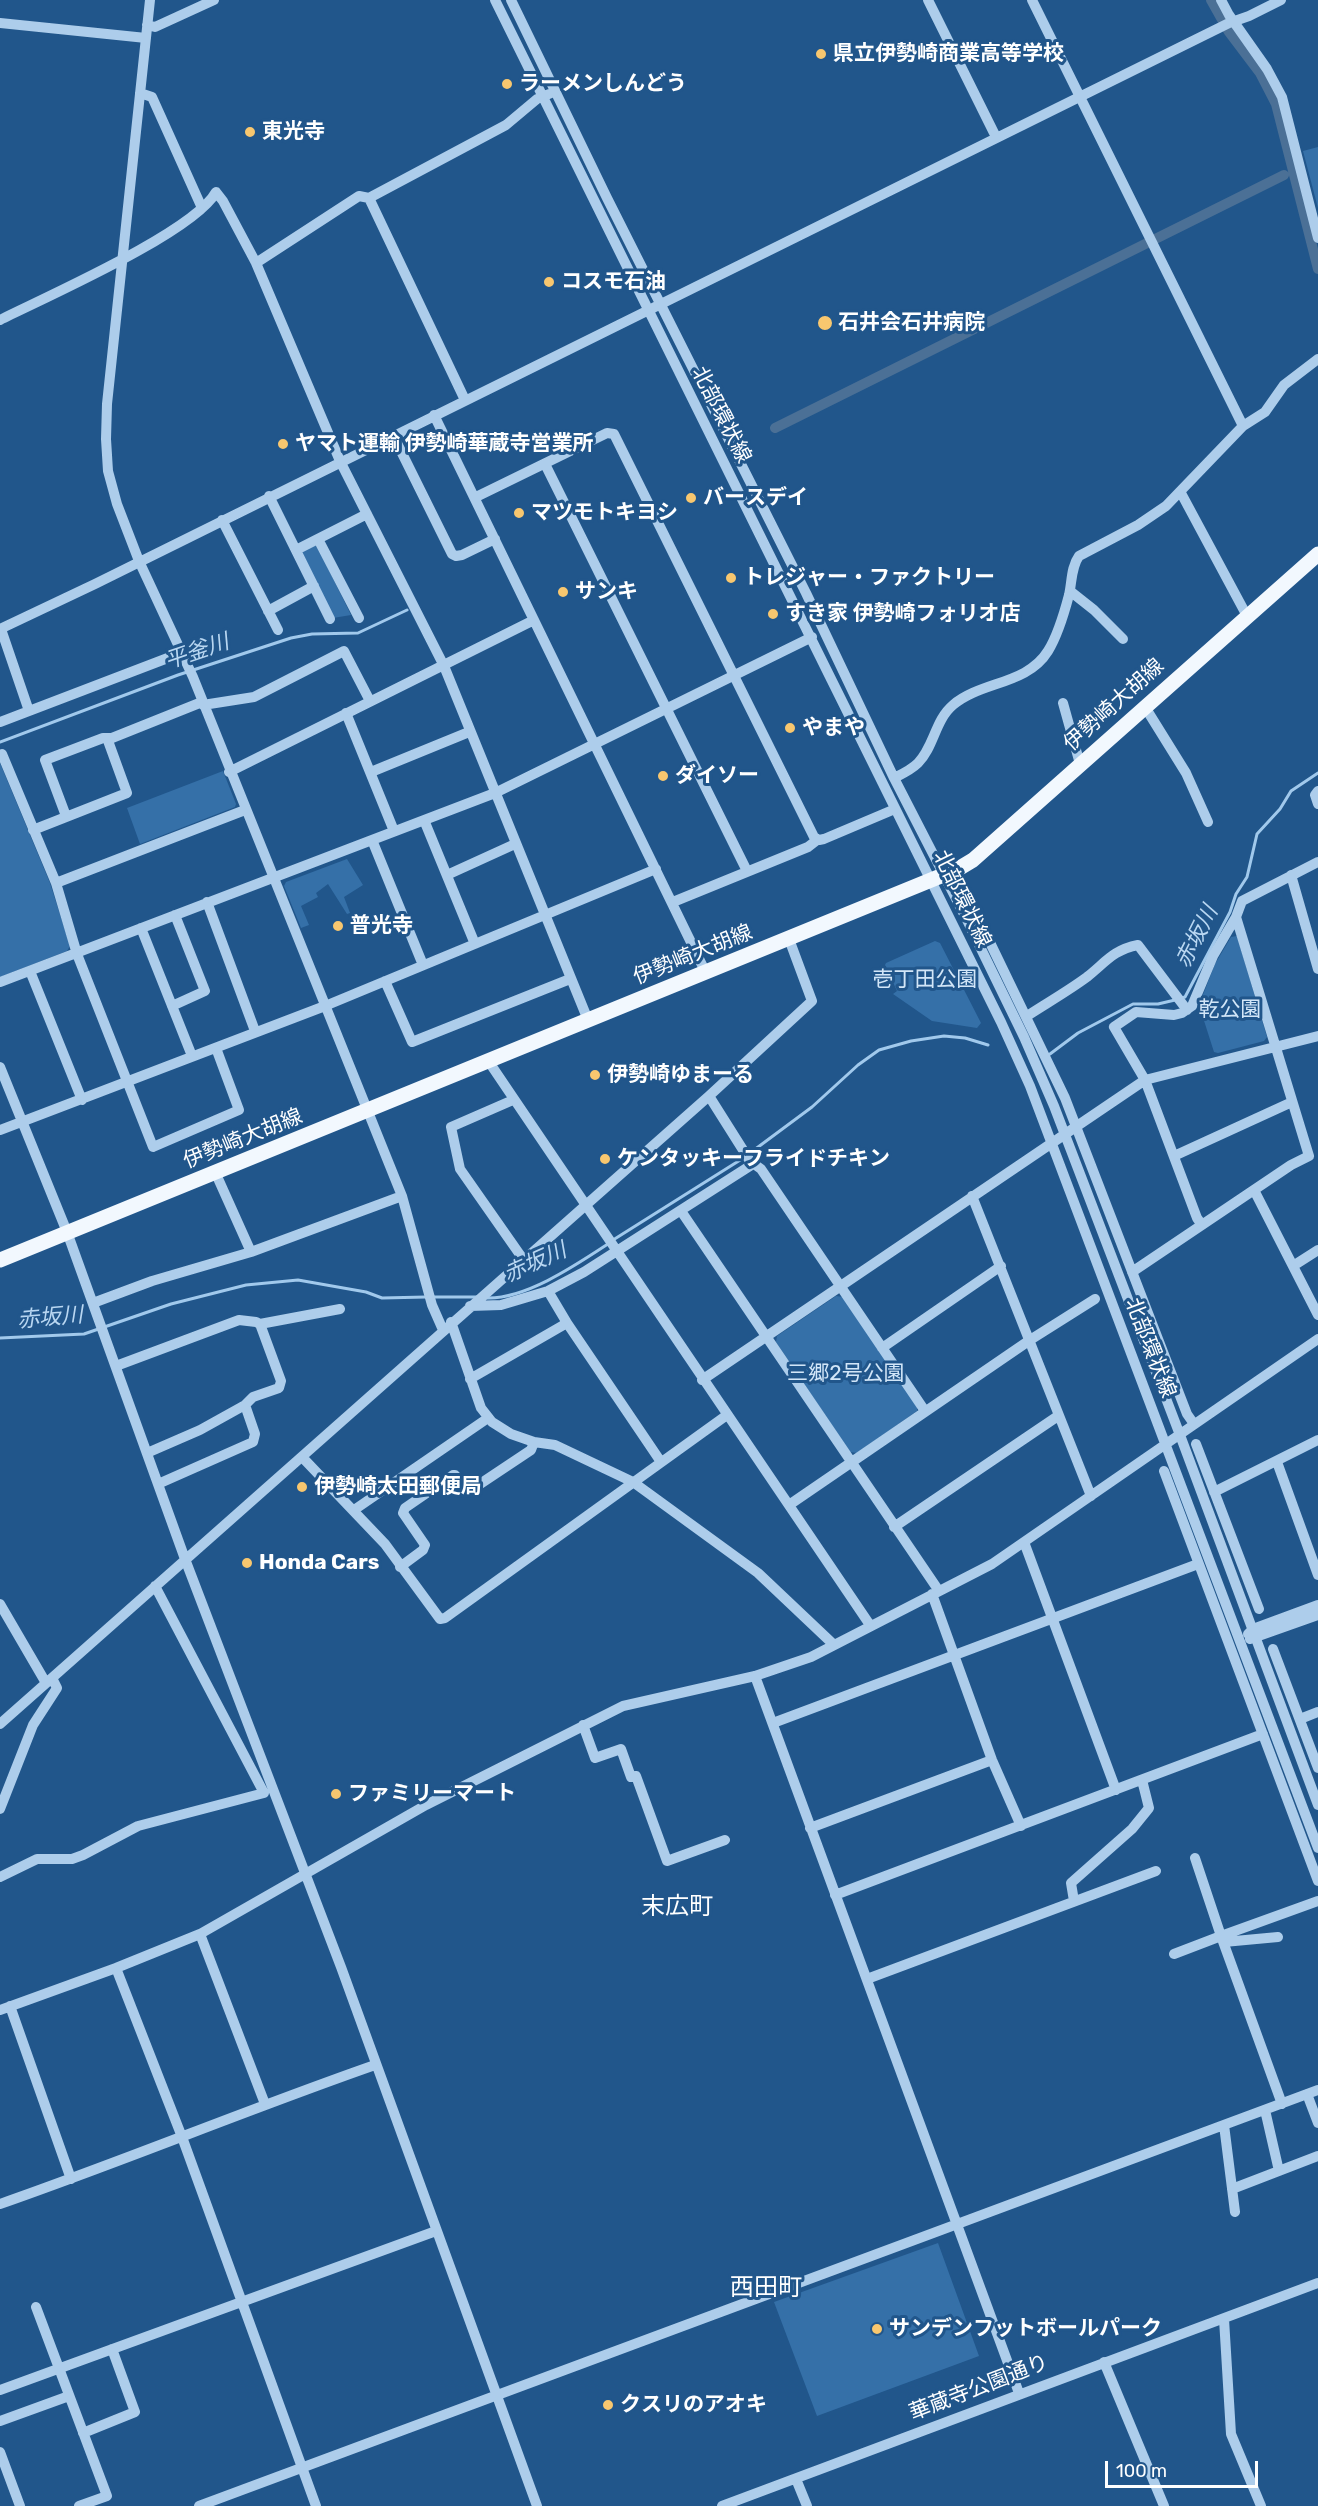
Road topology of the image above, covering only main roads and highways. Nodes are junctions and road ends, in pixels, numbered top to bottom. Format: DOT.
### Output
graph roads {
  1 [pos="1318,554"];
  2 [pos="0,1260"];
  1 -- 2 [label="main road, 伊勢崎大胡線"];
}
